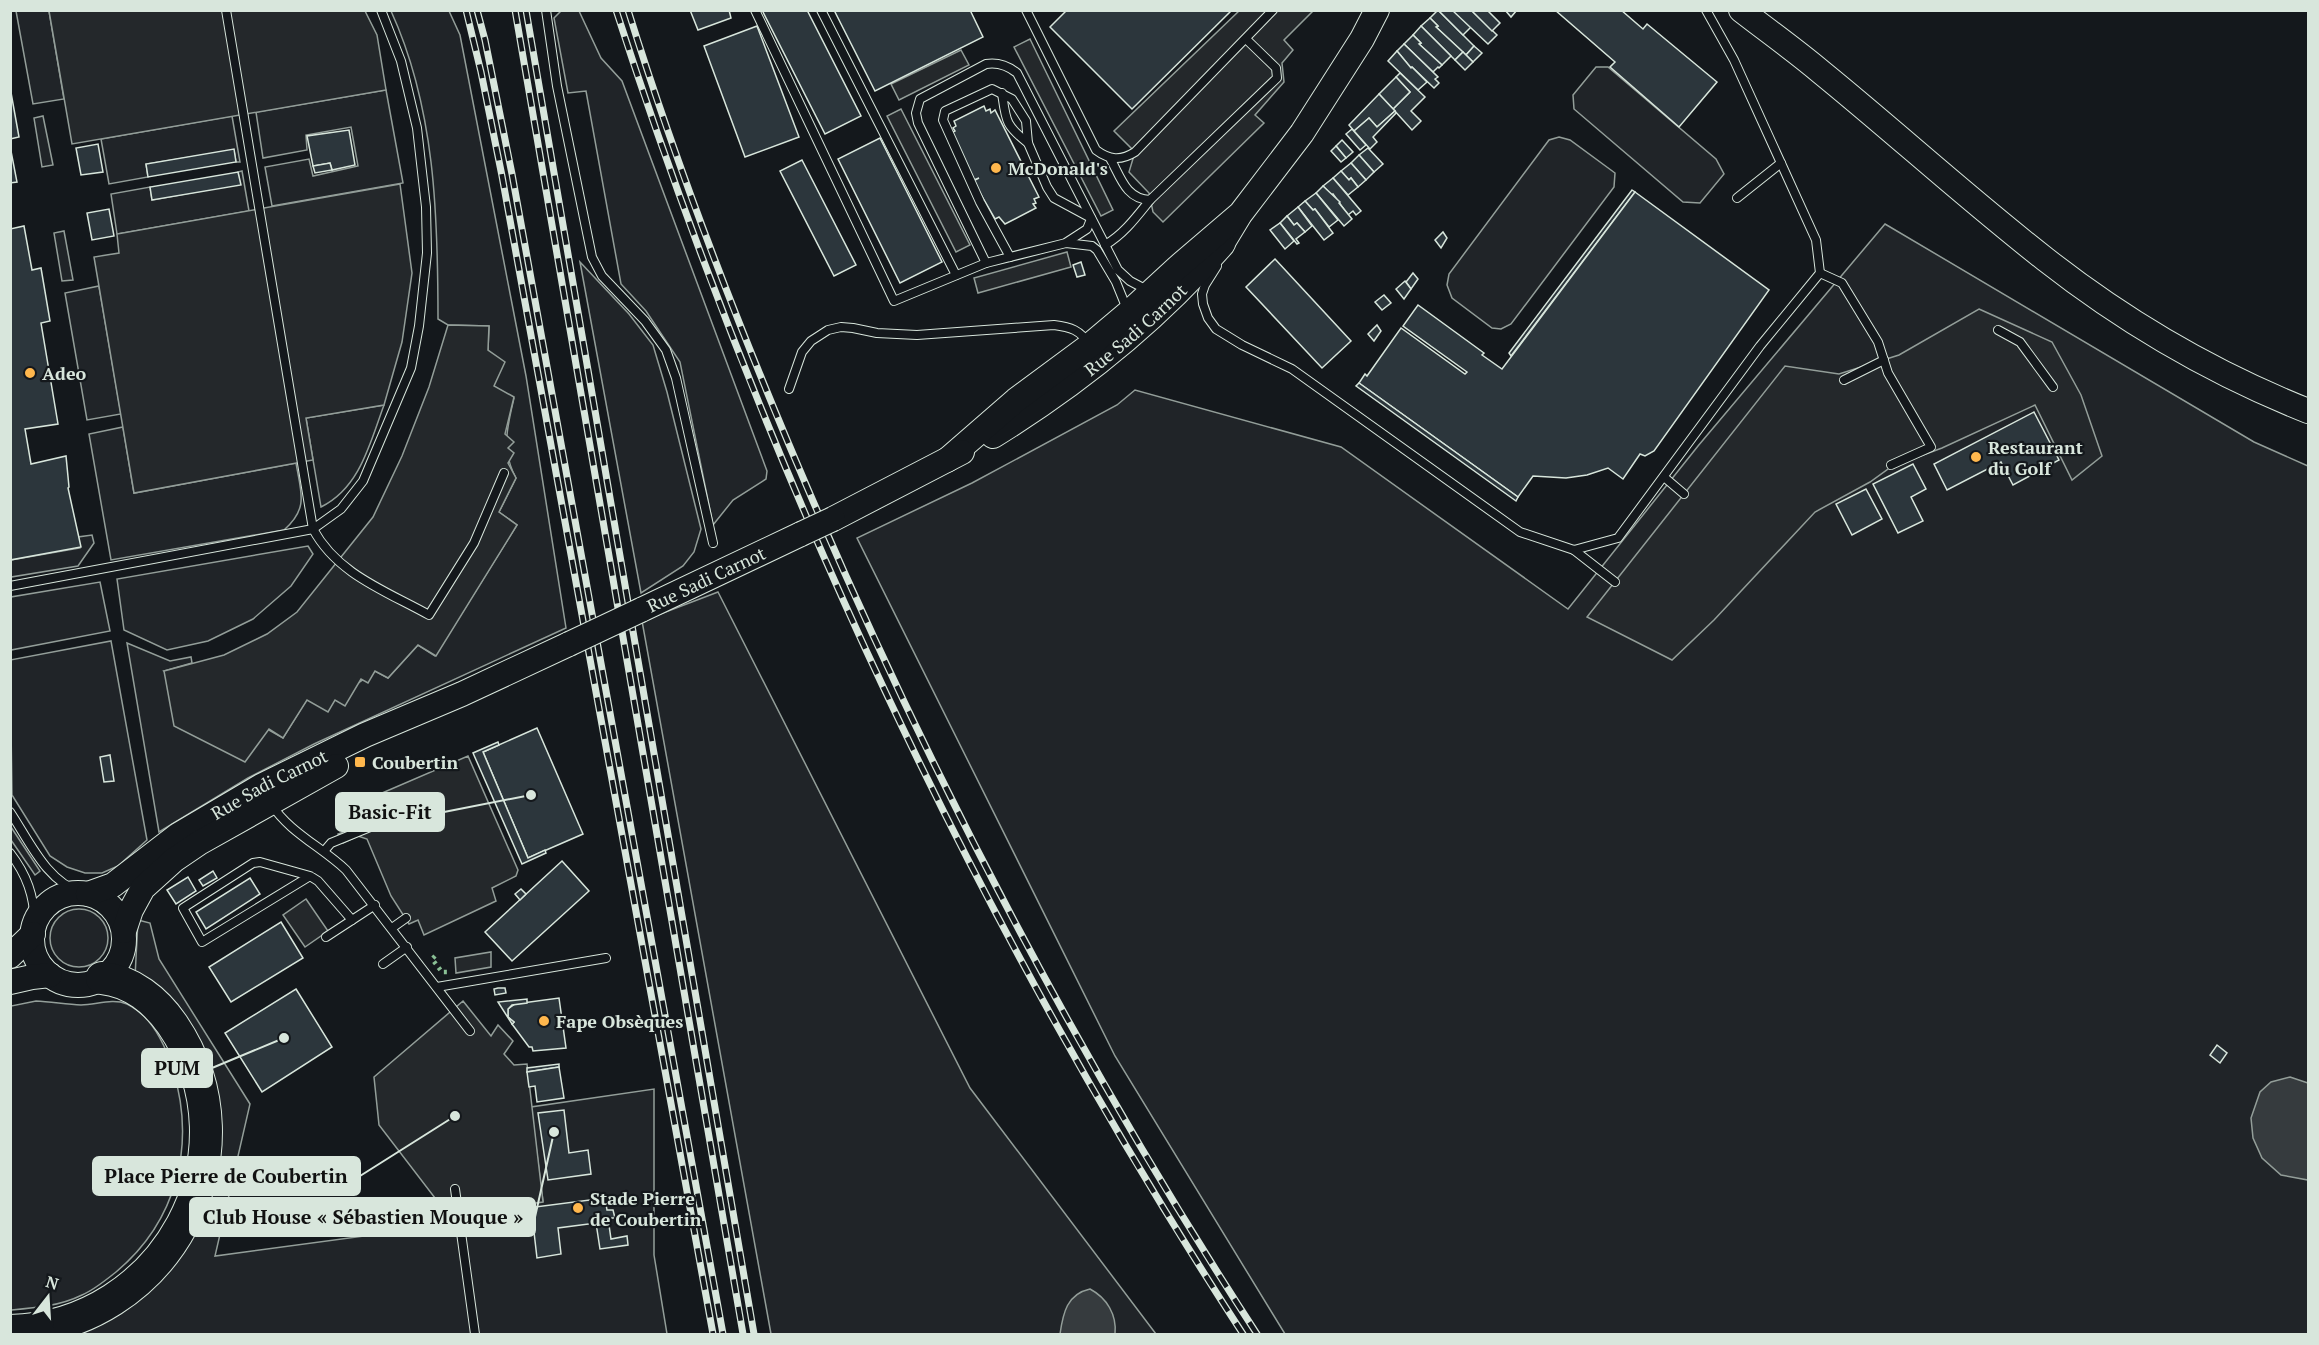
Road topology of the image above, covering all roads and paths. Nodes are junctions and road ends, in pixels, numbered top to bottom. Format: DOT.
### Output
graph roads {
  1 [pos="226,10"];
  2 [pos="381,10"];
  3 [pos="546,10"];
  4 [pos="755,10"];
  5 [pos="821,10"];
  6 [pos="1026,10"];
  7 [pos="1273,10"];
  8 [pos="1361,10"];
  9 [pos="1377,10"];
  10 [pos="1706,10"];
  11 [pos="1741,10"];
  12 [pos="1757,10"];
  13 [pos="1246,39"];
  14 [pos="1819,70"];
  15 [pos="1332,83"];
  16 [pos="1002,93"];
  17 [pos="1028,143"];
  18 [pos="1110,158"];
  19 [pos="1781,163"];
  20 [pos="1737,198"];
  21 [pos="1150,200"];
  22 [pos="1248,205"];
  23 [pos="1091,219"];
  24 [pos="1066,243"];
  25 [pos="1105,245"];
  26 [pos="1010,257"];
  27 [pos="986,263"];
  28 [pos="1820,273"];
  29 [pos="956,275"];
  30 [pos="1158,299"];
  31 [pos="1135,319"];
  32 [pos="1998,330"];
  33 [pos="1089,346"];
  34 [pos="1884,360"];
  35 [pos="1844,380"];
  36 [pos="2052,387"];
  37 [pos="789,389"];
  38 [pos="2308,411"];
  39 [pos="948,460"];
  40 [pos="1891,465"];
  41 [pos="504,473"];
  42 [pos="1664,477"];
  43 [pos="1684,494"];
  44 [pos="313,529"];
  45 [pos="713,543"];
  46 [pos="1574,550"];
  47 [pos="1615,582"];
  48 [pos="10,586"];
  49 [pos="266,794"];
  50 [pos="10,812"];
  51 [pos="370,827"];
  52 [pos="325,850"];
  53 [pos="10,853"];
  54 [pos="310,876"];
  55 [pos="85,893"];
  56 [pos="375,905"];
  57 [pos="406,918"];
  58 [pos="352,920"];
  59 [pos="393,928"];
  60 [pos="34,929"];
  61 [pos="124,931"];
  62 [pos="326,937"];
  63 [pos="407,947"];
  64 [pos="10,956"];
  65 [pos="606,958"];
  66 [pos="383,964"];
  67 [pos="50,975"];
  68 [pos="102,978"];
  69 [pos="10,982"];
  70 [pos="437,987"];
  71 [pos="470,1030"];
  72 [pos="454,1190"];
  73 [pos="10,1331"];
  74 [pos="475,1335"];
  1 -- 44 [label="lane"];
  2 -- 44 [label="lane"];
  3 -- 45 [label="lane"];
  4 -- 29 [label="lane"];
  5 -- 29 [label="lane"];
  6 -- 18 [label="lane"];
  7 -- 13 [label="lane"];
  8 -- 15 [label="main road, Rue Sadi Carnot"];
  9 -- 15 [label="main road, Rue Sadi Carnot"];
  10 -- 19 [label="lane"];
  11 -- 14 [label="main road"];
  12 -- 14 [label="main road"];
  13 -- 18 [label="lane"];
  13 -- 21 [label="lane"];
  14 -- 38 [label="main road"];
  15 -- 22 [label="main road, Rue Sadi Carnot"];
  16 -- 17 [label="lane"];
  16 -- 17 [label="lane"];
  16 -- 26 [label="lane"];
  17 -- 23 [label="lane"];
  18 -- 21 [label="lane"];
  19 -- 20 [label="lane"];
  19 -- 28 [label="lane"];
  21 -- 25 [label="lane"];
  22 -- 30 [label="main road, Rue Sadi Carnot"];
  22 -- 46 [label="lane"];
  23 -- 24 [label="lane"];
  23 -- 25 [label="lane"];
  23 -- 27 [label="lane"];
  24 -- 26 [label="lane"];
  24 -- 31 [label="lane"];
  25 -- 30 [label="lane"];
  26 -- 27 [label="lane"];
  27 -- 29 [label="lane"];
  28 -- 34 [label="lane"];
  28 -- 42 [label="lane"];
  30 -- 31 [label="main road, Rue Sadi Carnot"];
  31 -- 33 [label="main road, Rue Sadi Carnot"];
  31 -- 39 [label="main road, Rue Sadi Carnot"];
  32 -- 36 [label="lane"];
  33 -- 37 [label="lane"];
  33 -- 39 [label="main road, Rue Sadi Carnot"];
  34 -- 35 [label="lane"];
  34 -- 40 [label="lane"];
  39 -- 49 [label="main road, Rue Sadi Carnot, bridge"];
  41 -- 44 [label="lane"];
  42 -- 43 [label="lane"];
  42 -- 46 [label="lane"];
  44 -- 48 [label="lane"];
  46 -- 47 [label="lane"];
  49 -- 52 [label="lane"];
  49 -- 55 [label="main road, Rue Sadi Carnot"];
  49 -- 61 [label="main road, Rue Sadi Carnot"];
  50 -- 55 [label="lane"];
  51 -- 52 [label="lane"];
  52 -- 56 [label="lane"];
  53 -- 60 [label="lane"];
  54 -- 54 [label="lane"];
  54 -- 58 [label="lane"];
  55 -- 60 [label="main road"];
  55 -- 61 [label="main road"];
  56 -- 58 [label="lane"];
  56 -- 59 [label="lane"];
  57 -- 59 [label="lane"];
  58 -- 62 [label="lane"];
  59 -- 63 [label="lane"];
  60 -- 64 [label="main road"];
  60 -- 67 [label="main road"];
  61 -- 68 [label="main road"];
  63 -- 66 [label="lane"];
  63 -- 70 [label="lane"];
  65 -- 70 [label="lane"];
  67 -- 68 [label="main road"];
  67 -- 69 [label="main road"];
  68 -- 73 [label="highway"];
  70 -- 71 [label="lane"];
  72 -- 74 [label="lane"];
}
